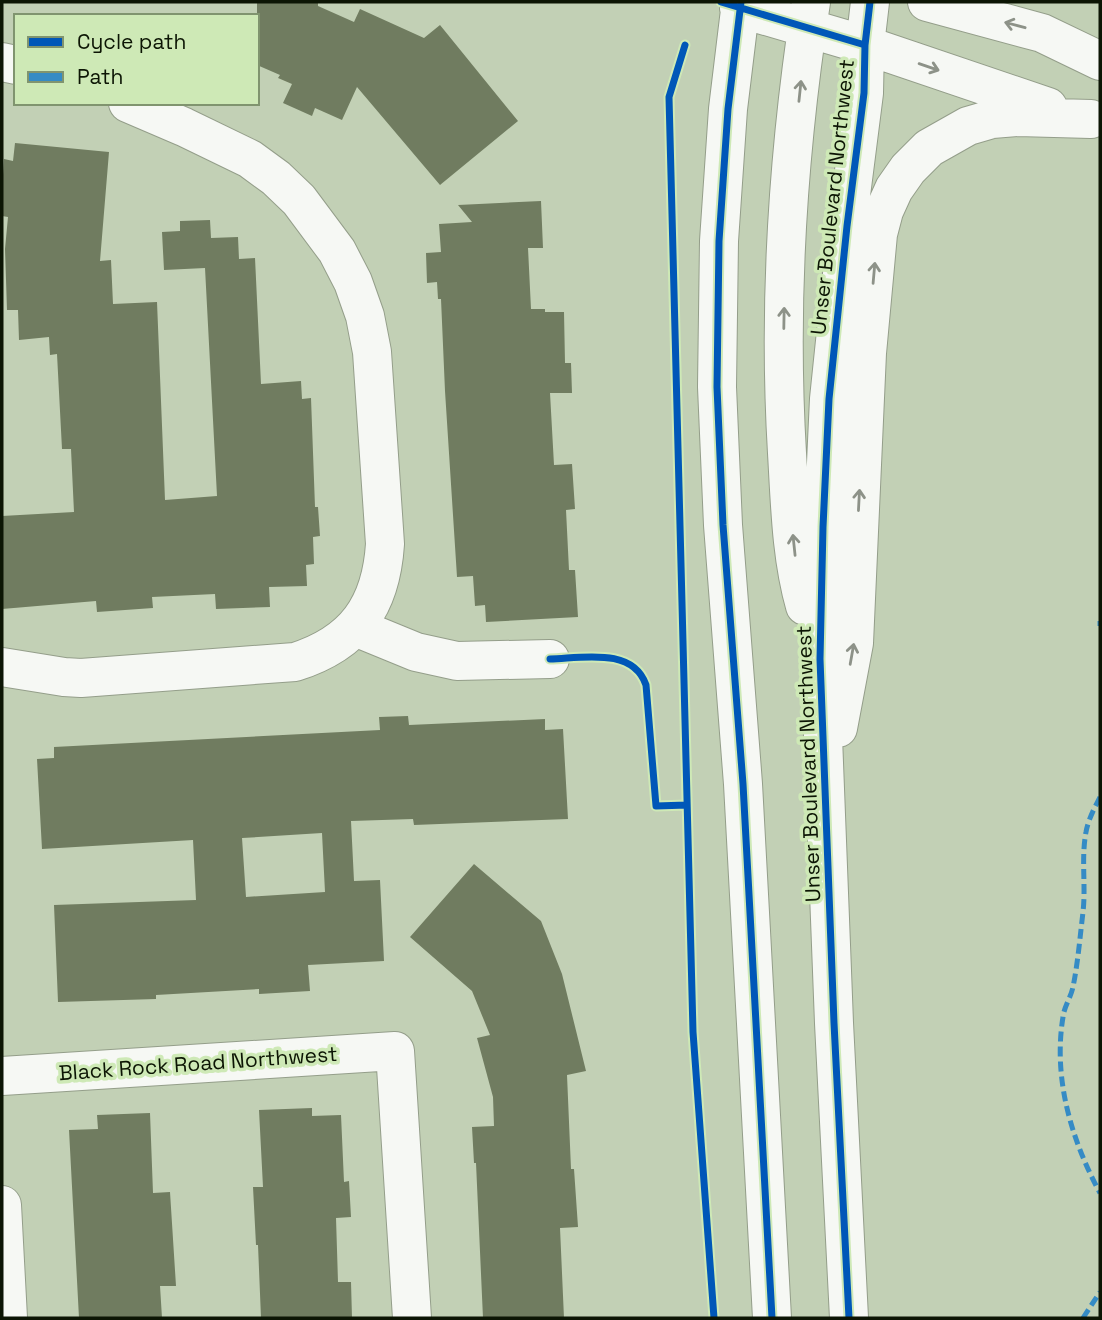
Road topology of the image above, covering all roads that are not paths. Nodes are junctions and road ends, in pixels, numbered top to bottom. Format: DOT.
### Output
graph roads {
  1 [pos="870,2"];
  2 [pos="927,2"];
  3 [pos="1042,2"];
  4 [pos="740,5"];
  5 [pos="809,15"];
  6 [pos="864,45"];
  7 [pos="1100,59"];
  8 [pos="133,105"];
  9 [pos="1096,121"];
  10 [pos="355,627"];
  11 [pos="550,659"];
  12 [pos="820,659"];
  13 [pos="2,667"];
  14 [pos="826,793"];
  15 [pos="2,1076"];
  16 [pos="2,1205"];
  17 [pos="8,1318"];
  18 [pos="412,1318"];
  19 [pos="772,1318"];
  20 [pos="849,1318"];
  1 -- 6 [label="main road, Unser Boulevard Northwest"];
  7 -- 2 [label="main road, one-way"];
  3 -- 7 [label="main road"];
  4 -- 5 [label="main road"];
  4 -- 19 [label="main road"];
  5 -- 6 [label="main road"];
  12 -- 5 [label="main road, one-way"];
  6 -- 9 [label="main road, one-way"];
  6 -- 12 [label="main road, Unser Boulevard Northwest"];
  8 -- 10 [label="main road"];
  14 -- 9 [label="main road, one-way"];
  10 -- 11 [label="main road"];
  10 -- 13 [label="main road"];
  12 -- 14 [label="main road, Unser Boulevard Northwest"];
  14 -- 20 [label="main road, Unser Boulevard Northwest"];
  15 -- 18 [label="main road, Black Rock Road Northwest"];
  16 -- 17 [label="main road"];
}
